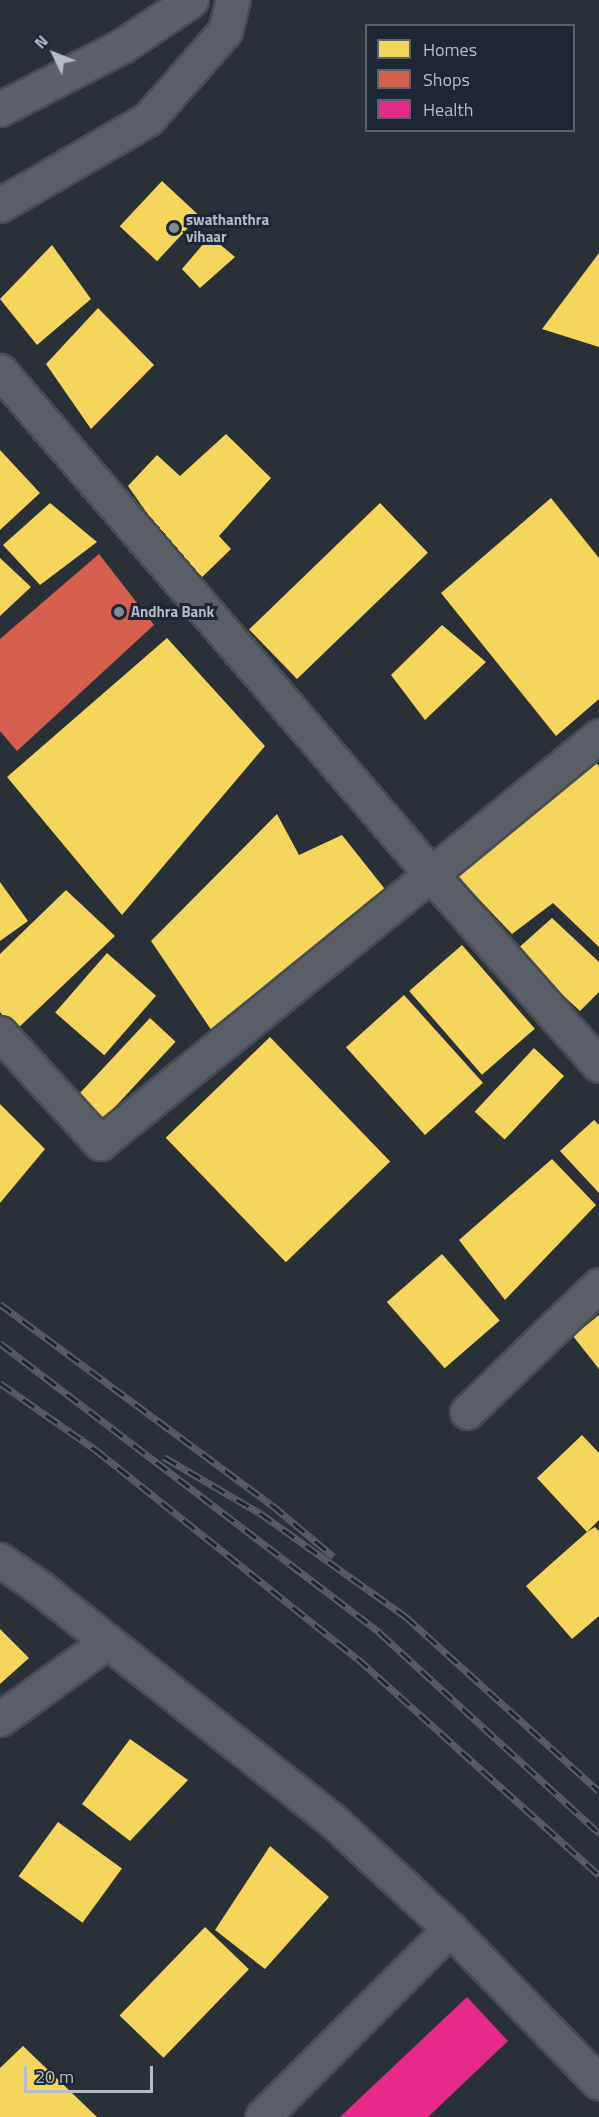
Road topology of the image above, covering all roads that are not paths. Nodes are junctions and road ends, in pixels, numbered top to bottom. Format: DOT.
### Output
graph roads {
  1 [pos="190,0"];
  2 [pos="233,0"];
  3 [pos="0,109"];
  4 [pos="0,206"];
  5 [pos="0,371"];
  6 [pos="599,736"];
  7 [pos="430,874"];
  8 [pos="0,1033"];
  9 [pos="599,1065"];
  10 [pos="599,1285"];
  11 [pos="467,1412"];
  12 [pos="0,1560"];
  13 [pos="108,1641"];
  14 [pos="0,1719"];
  15 [pos="450,1929"];
  16 [pos="599,2083"];
  17 [pos="262,2117"];
  1 -- 3 [label="main road"];
  2 -- 4 [label="street"];
  5 -- 7 [label="street"];
  6 -- 7 [label="street"];
  7 -- 8 [label="street"];
  7 -- 9 [label="street"];
  10 -- 11 [label="street"];
  12 -- 13 [label="street"];
  13 -- 14 [label="street"];
  13 -- 15 [label="street"];
  15 -- 16 [label="street"];
  15 -- 17 [label="street"];
}
